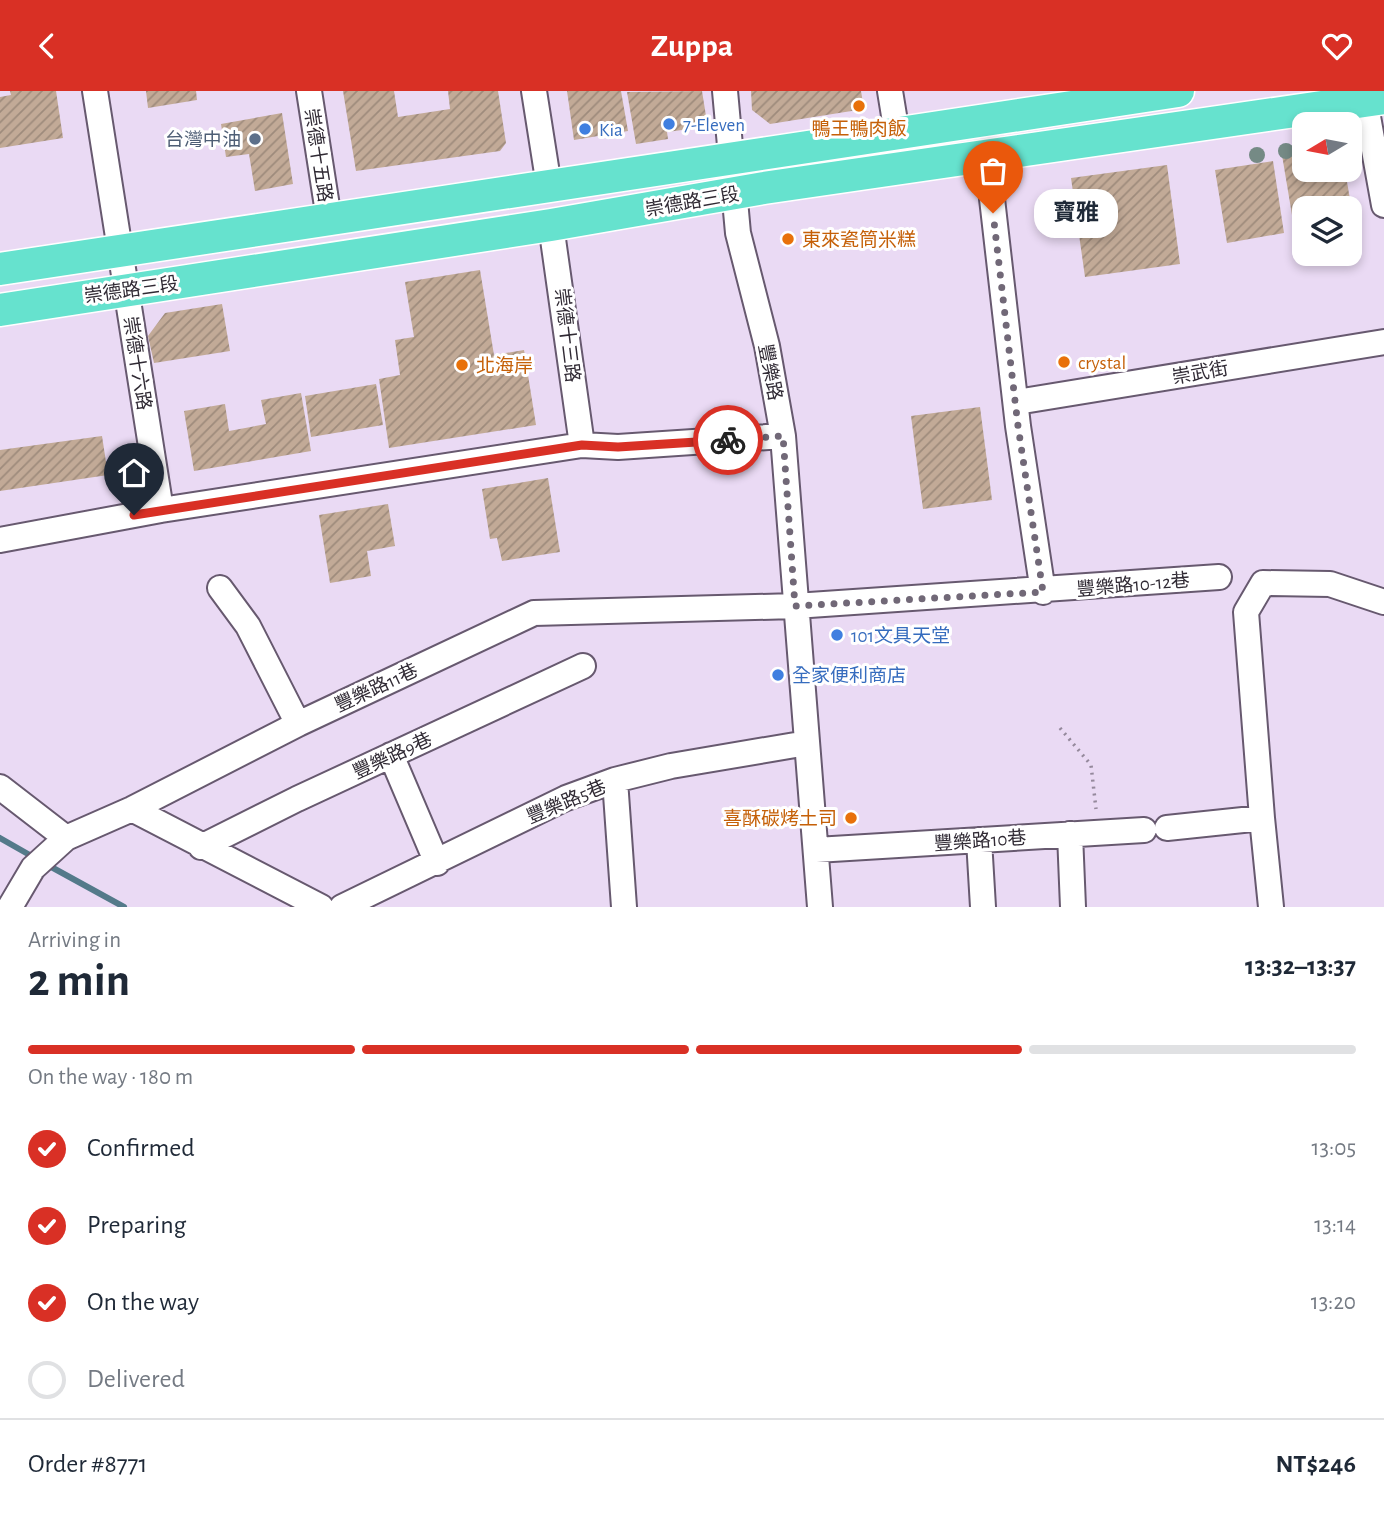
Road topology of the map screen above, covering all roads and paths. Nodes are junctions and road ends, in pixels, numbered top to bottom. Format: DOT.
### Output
graph roads {
  1 [pos="95,91"];
  2 [pos="309,91"];
  3 [pos="534,91"];
  4 [pos="725,91"];
  5 [pos="890,91"];
  6 [pos="1178,91"];
  7 [pos="1375,99"];
  8 [pos="897,134"];
  9 [pos="987,155"];
  10 [pos="730,159"];
  11 [pos="549,186"];
  12 [pos="732,194"];
  13 [pos="1384,205"];
  14 [pos="330,219"];
  15 [pos="551,225"];
  16 [pos="120,251"];
  17 [pos="0,269"];
  18 [pos="126,290"];
  19 [pos="0,310"];
  20 [pos="1384,342"];
  21 [pos="1017,402"];
  22 [pos="783,436"];
  23 [pos="582,445"];
  24 [pos="161,510"];
  25 [pos="0,540"];
  26 [pos="1219,577"];
  27 [pos="220,588"];
  28 [pos="1043,592"];
  29 [pos="1384,602"];
  30 [pos="795,606"];
  31 [pos="583,666"];
  32 [pos="298,724"];
  33 [pos="1060,728"];
  34 [pos="807,743"];
  35 [pos="391,755"];
  36 [pos="615,780"];
  37 [pos="0,787"];
  38 [pos="132,809"];
  39 [pos="1262,818"];
  40 [pos="1099,832"];
  41 [pos="1070,834"];
  42 [pos="66,838"];
  43 [pos="979,840"];
  44 [pos="201,847"];
  45 [pos="816,850"];
  46 [pos="438,863"];
  47 [pos="9,907"];
  48 [pos="321,907"];
  49 [pos="342,907"];
  50 [pos="624,907"];
  51 [pos="820,907"];
  52 [pos="983,907"];
  53 [pos="1073,907"];
  54 [pos="1270,907"];
  1 -- 16 [label="street, 崇德十六路"];
  2 -- 14 [label="street, 崇德十五路"];
  3 -- 11 [label="street"];
  4 -- 10 [label="street, 豐樂路"];
  5 -- 8 [label="street"];
  6 -- 8 [label="main road, 崇德路三段"];
  7 -- 9 [label="main road, 崇德路三段"];
  7 -- 13 [label="street"];
  8 -- 10 [label="main road, 崇德路三段"];
  9 -- 12 [label="main road, 崇德路三段"];
  9 -- 21 [label="street"];
  10 -- 11 [label="main road, 崇德路三段"];
  10 -- 12 [label="street, 豐樂路"];
  11 -- 14 [label="main road, 崇德路三段"];
  12 -- 15 [label="main road, 崇德路三段"];
  12 -- 22 [label="street, 豐樂路"];
  14 -- 16 [label="main road, 崇德路三段"];
  15 -- 18 [label="main road, 崇德路三段"];
  15 -- 23 [label="street, 崇德十三路"];
  16 -- 17 [label="main road, 崇德路三段"];
  16 -- 18 [label="street, 崇德十六路"];
  18 -- 19 [label="main road, 崇德路三段"];
  18 -- 24 [label="street, 崇德十六路"];
  20 -- 21 [label="street, 崇武街"];
  21 -- 28 [label="street"];
  22 -- 23 [label="street"];
  22 -- 30 [label="street, 豐樂路"];
  23 -- 24 [label="street"];
  24 -- 25 [label="street"];
  26 -- 28 [label="street, 豐樂路10-12巷"];
  27 -- 32 [label="street"];
  28 -- 30 [label="street, 豐樂路10-12巷"];
  29 -- 39 [label="street"];
  30 -- 32 [label="street, 豐樂路11巷"];
  30 -- 34 [label="street, 豐樂路"];
  31 -- 35 [label="street, 豐樂路9巷"];
  32 -- 38 [label="street, 豐樂路11巷"];
  33 -- 40 [label="path"];
  34 -- 36 [label="street, 豐樂路5巷"];
  34 -- 45 [label="street, 豐樂路"];
  35 -- 44 [label="street, 豐樂路9巷"];
  35 -- 46 [label="street"];
  36 -- 46 [label="street, 豐樂路5巷"];
  36 -- 50 [label="street"];
  37 -- 42 [label="street"];
  38 -- 42 [label="street, 豐樂路11巷"];
  38 -- 44 [label="street"];
  39 -- 40 [label="street, 豐樂路10巷"];
  39 -- 54 [label="street"];
  40 -- 41 [label="street, 豐樂路10巷"];
  41 -- 43 [label="street, 豐樂路10巷"];
  41 -- 53 [label="street"];
  42 -- 47 [label="street, 豐樂路11巷"];
  43 -- 45 [label="street, 豐樂路10巷"];
  43 -- 52 [label="street"];
  44 -- 48 [label="street"];
  45 -- 51 [label="street, 豐樂路"];
  46 -- 49 [label="street, 豐樂路5巷"];
}
